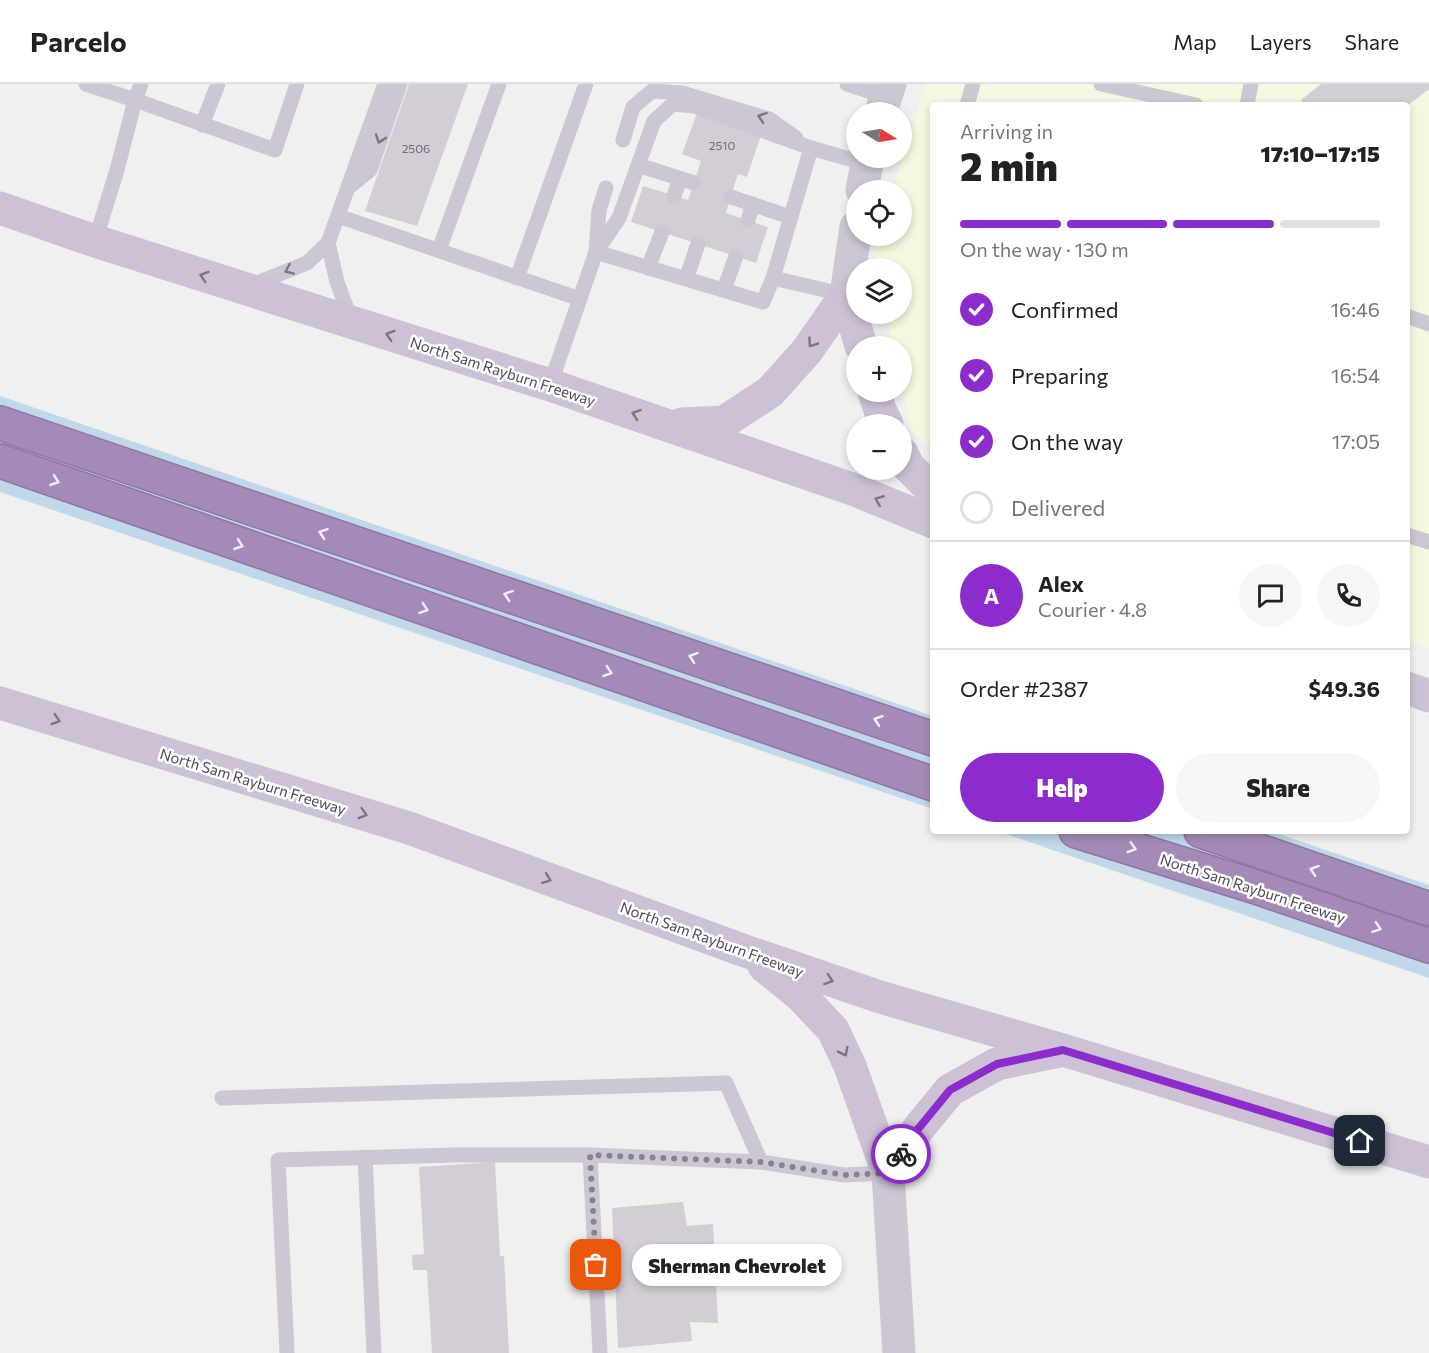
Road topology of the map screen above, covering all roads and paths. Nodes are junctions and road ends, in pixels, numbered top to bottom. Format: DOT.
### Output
graph roads {
  1 [pos="86,84"];
  2 [pos="141,84"];
  3 [pos="218,84"];
  4 [pos="297,84"];
  5 [pos="385,84"];
  6 [pos="400,84"];
  7 [pos="586,84"];
  8 [pos="847,84"];
  9 [pos="973,84"];
  10 [pos="1101,84"];
  11 [pos="1251,84"];
  12 [pos="498,85"];
  13 [pos="886,98"];
  14 [pos="135,100"];
  15 [pos="968,102"];
  16 [pos="1182,102"];
  17 [pos="1247,102"];
  18 [pos="202,125"];
  19 [pos="623,140"];
  20 [pos="811,148"];
  21 [pos="638,165"];
  22 [pos="866,171"];
  23 [pos="348,188"];
  24 [pos="606,188"];
  25 [pos="674,196"];
  26 [pos="731,197"];
  27 [pos="753,204"];
  28 [pos="0,208"];
  29 [pos="338,216"];
  30 [pos="790,217"];
  31 [pos="748,220"];
  32 [pos="662,232"];
  33 [pos="95,241"];
  34 [pos="328,243"];
  35 [pos="698,244"];
  36 [pos="439,250"];
  37 [pos="596,252"];
  38 [pos="736,256"];
  39 [pos="648,268"];
  40 [pos="517,278"];
  41 [pos="773,278"];
  42 [pos="686,279"];
  43 [pos="244,289"];
  44 [pos="724,290"];
  45 [pos="846,295"];
  46 [pos="580,299"];
  47 [pos="1410,317"];
  48 [pos="353,323"];
  49 [pos="1429,324"];
  50 [pos="550,385"];
  51 [pos="0,423"];
  52 [pos="667,425"];
  53 [pos="0,461"];
  54 [pos="912,470"];
  55 [pos="930,488"];
  56 [pos="930,521"];
  57 [pos="1410,536"];
  58 [pos="1429,542"];
  59 [pos="1410,689"];
  60 [pos="1429,696"];
  61 [pos="0,703"];
  62 [pos="930,738"];
  63 [pos="930,783"];
  64 [pos="1086,834"];
  65 [pos="1210,834"];
  66 [pos="1429,909"];
  67 [pos="1429,946"];
  68 [pos="745,951"];
  69 [pos="1063,1050"];
  70 [pos="222,1098"];
  71 [pos="590,1155"];
  72 [pos="365,1157"];
  73 [pos="761,1162"];
  74 [pos="1429,1162"];
  75 [pos="888,1173"];
  76 [pos="287,1353"];
  77 [pos="374,1353"];
  78 [pos="600,1353"];
  79 [pos="899,1353"];
  1 -- 14 [label="lane"];
  2 -- 14 [label="lane"];
  3 -- 18 [label="lane"];
  4 -- 18 [label="lane"];
  5 -- 23 [label="lane"];
  6 -- 23 [label="lane, one-way"];
  7 -- 40 [label="lane"];
  8 -- 13 [label="lane"];
  9 -- 15 [label="lane"];
  10 -- 16 [label="lane"];
  11 -- 17 [label="lane"];
  12 -- 36 [label="lane"];
  14 -- 18 [label="lane"];
  14 -- 33 [label="lane"];
  20 -- 19 [label="lane, one-way"];
  20 -- 21 [label="lane"];
  20 -- 22 [label="lane"];
  20 -- 30 [label="lane"];
  21 -- 25 [label="lane"];
  21 -- 37 [label="lane"];
  23 -- 29 [label="lane"];
  24 -- 37 [label="lane"];
  26 -- 27 [label="lane"];
  27 -- 30 [label="lane"];
  27 -- 31 [label="lane"];
  28 -- 33 [label="main road, North Sam Rayburn Freeway"];
  29 -- 34 [label="lane"];
  29 -- 36 [label="lane"];
  30 -- 41 [label="lane"];
  32 -- 39 [label="lane"];
  43 -- 33 [label="main road, North Sam Rayburn Freeway, one-way"];
  34 -- 43 [label="lane, one-way"];
  34 -- 48 [label="lane"];
  35 -- 42 [label="lane"];
  36 -- 40 [label="lane"];
  37 -- 39 [label="lane"];
  37 -- 46 [label="lane"];
  38 -- 44 [label="lane"];
  39 -- 42 [label="lane"];
  40 -- 46 [label="lane"];
  41 -- 44 [label="lane"];
  41 -- 45 [label="lane"];
  42 -- 44 [label="lane"];
  43 -- 48 [label="main road, North Sam Rayburn Freeway"];
  45 -- 52 [label="main road, one-way"];
  46 -- 50 [label="lane"];
  47 -- 49 [label="lane"];
  50 -- 48 [label="main road, North Sam Rayburn Freeway, one-way"];
  52 -- 50 [label="main road, North Sam Rayburn Freeway, one-way"];
  62 -- 51 [label="highway, one-way"];
  56 -- 52 [label="main road, North Sam Rayburn Freeway, one-way"];
  53 -- 63 [label="highway, one-way"];
  54 -- 55 [label="main road"];
  57 -- 58 [label="lane"];
  59 -- 60 [label="main road"];
  61 -- 68 [label="main road, North Sam Rayburn Freeway, one-way"];
  64 -- 67 [label="highway, North Sam Rayburn Freeway, one-way"];
  66 -- 65 [label="highway, one-way"];
  68 -- 69 [label="main road, North Sam Rayburn Freeway, one-way"];
  68 -- 75 [label="main road, one-way"];
  69 -- 74 [label="main road, North Sam Rayburn Freeway"];
  69 -- 75 [label="main road"];
  70 -- 73 [label="lane"];
  71 -- 72 [label="lane"];
  71 -- 73 [label="lane"];
  71 -- 78 [label="lane"];
  72 -- 76 [label="lane"];
  72 -- 77 [label="lane"];
  73 -- 75 [label="lane"];
  75 -- 79 [label="street"];
}
